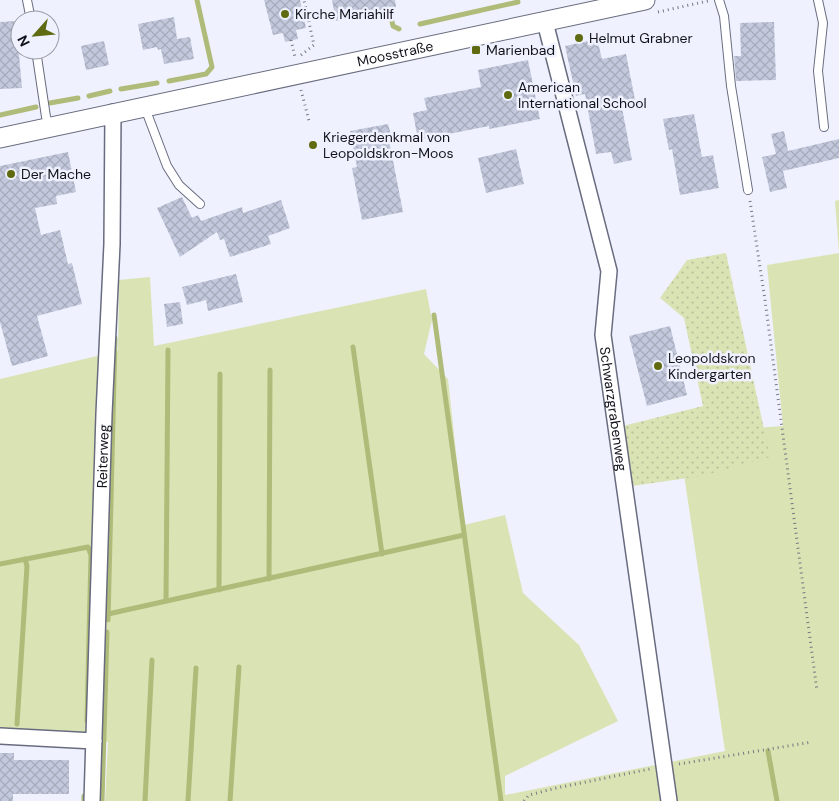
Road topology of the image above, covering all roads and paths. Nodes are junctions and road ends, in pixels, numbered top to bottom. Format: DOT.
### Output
graph roads {
  1 [pos="304,0"];
  2 [pos="645,0"];
  3 [pos="719,0"];
  4 [pos="818,0"];
  5 [pos="545,22"];
  6 [pos="37,60"];
  7 [pos="295,60"];
  8 [pos="144,106"];
  9 [pos="114,112"];
  10 [pos="50,127"];
  11 [pos="824,127"];
  12 [pos="0,138"];
  13 [pos="748,190"];
  14 [pos="200,204"];
  15 [pos="817,691"];
  16 [pos="0,736"];
  17 [pos="94,741"];
  18 [pos="812,742"];
  19 [pos="665,767"];
  20 [pos="92,801"];
  21 [pos="524,801"];
  22 [pos="669,801"];
  1 -- 7 [label="path"];
  2 -- 5 [label="street, Moosstraße"];
  3 -- 13 [label="lane"];
  4 -- 11 [label="lane"];
  5 -- 8 [label="street, Moosstraße"];
  5 -- 19 [label="street, Schwarzgrabenweg"];
  6 -- 10 [label="lane"];
  8 -- 9 [label="street, Moosstraße"];
  8 -- 14 [label="lane"];
  9 -- 10 [label="street, Moosstraße"];
  9 -- 17 [label="street, Reiterweg"];
  10 -- 12 [label="street, Moosstraße"];
  13 -- 15 [label="path"];
  16 -- 17 [label="street"];
  17 -- 20 [label="street, Reiterweg"];
  18 -- 19 [label="path"];
  19 -- 21 [label="path"];
  19 -- 22 [label="street, Schwarzgrabenweg"];
}
